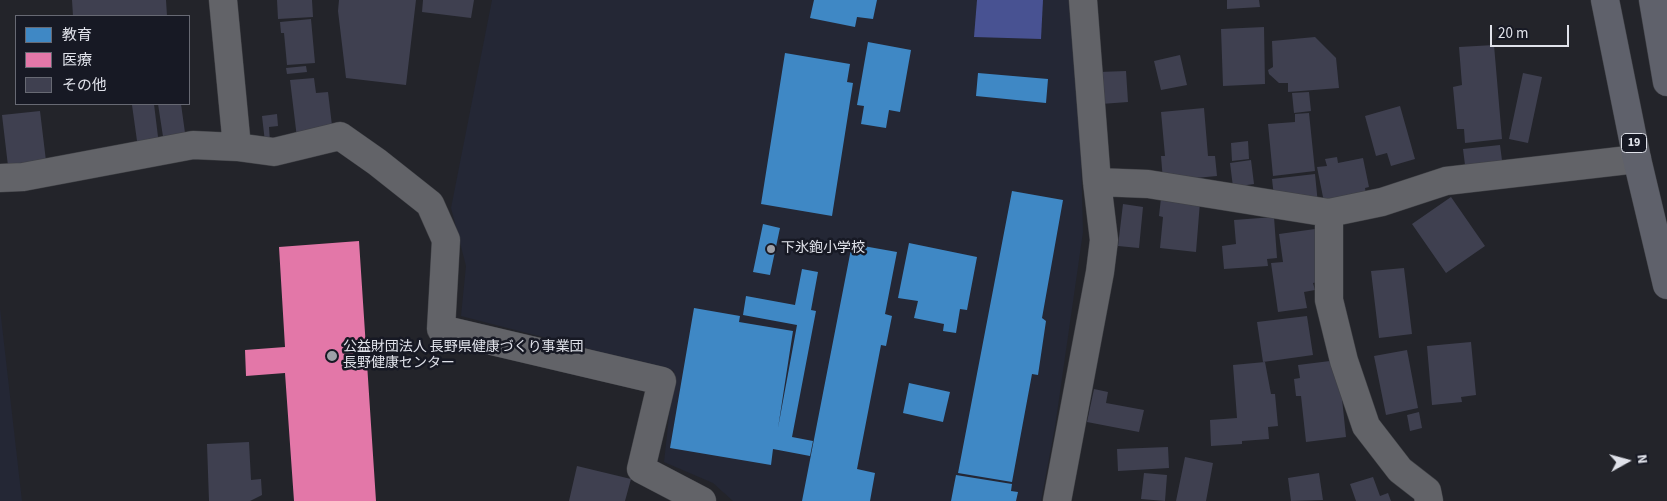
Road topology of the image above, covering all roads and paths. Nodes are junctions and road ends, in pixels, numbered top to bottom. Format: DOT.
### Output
graph roads {
  1 [pos="223,0"];
  2 [pos="1083,0"];
  3 [pos="1605,0"];
  4 [pos="1653,0"];
  5 [pos="1667,82"];
  6 [pos="236,147"];
  7 [pos="1637,159"];
  8 [pos="0,178"];
  9 [pos="1097,182"];
  10 [pos="1329,213"];
  11 [pos="1667,285"];
  12 [pos="702,501"];
  13 [pos="1057,501"];
  14 [pos="1429,501"];
  1 -- 6 [label="street"];
  2 -- 9 [label="street"];
  3 -- 7 [label="highway, 19"];
  4 -- 5 [label="highway"];
  6 -- 8 [label="street"];
  6 -- 12 [label="street"];
  7 -- 10 [label="street"];
  7 -- 11 [label="highway, 19"];
  9 -- 10 [label="street"];
  9 -- 13 [label="street"];
  10 -- 14 [label="street"];
}
